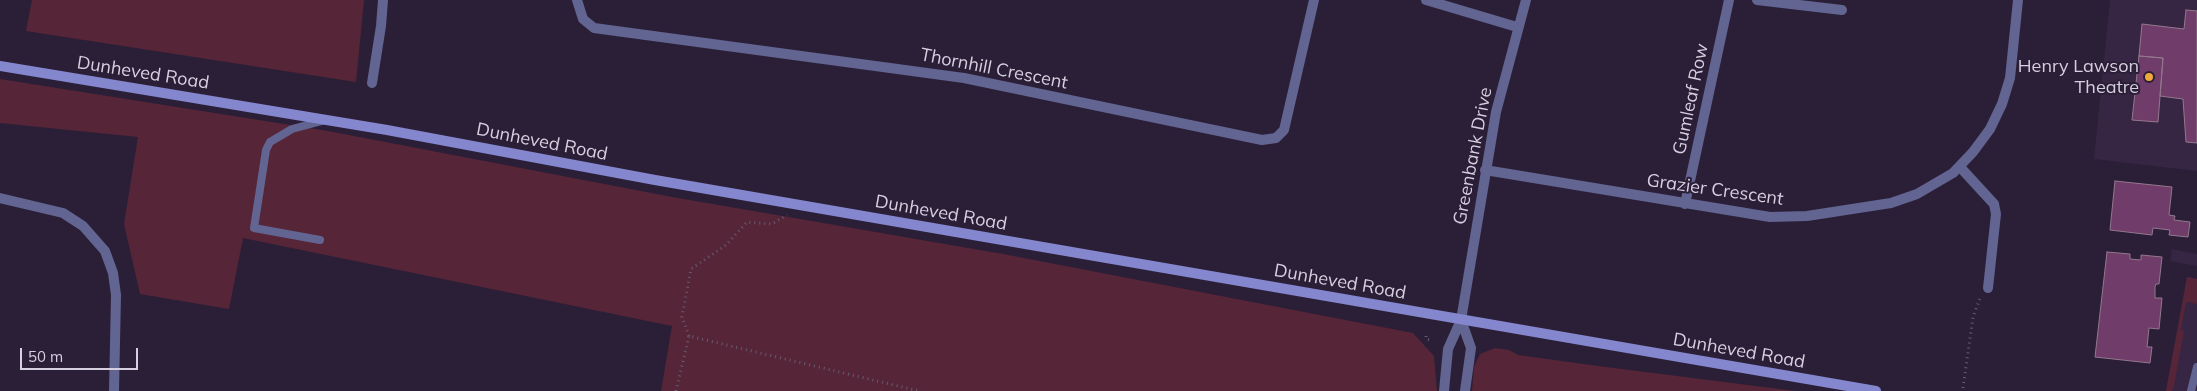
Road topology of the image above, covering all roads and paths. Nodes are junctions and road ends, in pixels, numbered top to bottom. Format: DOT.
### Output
graph roads {
  1 [pos="383,0"];
  2 [pos="577,0"];
  3 [pos="1314,0"];
  4 [pos="1426,0"];
  5 [pos="1526,0"];
  6 [pos="1729,0"];
  7 [pos="1757,0"];
  8 [pos="2018,0"];
  9 [pos="1842,10"];
  10 [pos="1517,27"];
  11 [pos="0,66"];
  12 [pos="372,83"];
  13 [pos="326,120"];
  14 [pos="1960,167"];
  15 [pos="1485,170"];
  16 [pos="0,198"];
  17 [pos="1685,204"];
  18 [pos="803,205"];
  19 [pos="320,240"];
  20 [pos="1988,288"];
  21 [pos="1460,320"];
  22 [pos="689,336"];
  23 [pos="1426,336"];
  24 [pos="1432,340"];
  25 [pos="2197,367"];
  26 [pos="1963,388"];
  27 [pos="2194,389"];
  28 [pos="114,391"];
  29 [pos="676,391"];
  30 [pos="919,391"];
  31 [pos="1444,391"];
  32 [pos="1465,391"];
  33 [pos="1876,391"];
  1 -- 12 [label="street"];
  2 -- 3 [label="street, Thornhill Crescent"];
  4 -- 10 [label="street"];
  5 -- 10 [label="street, Greenbank Drive"];
  6 -- 17 [label="street, Gumleaf Row"];
  7 -- 9 [label="street"];
  8 -- 14 [label="street, Grazier Crescent"];
  10 -- 15 [label="street, Greenbank Drive"];
  11 -- 13 [label="main road, Dunheved Road"];
  13 -- 18 [label="main road, Dunheved Road"];
  13 -- 19 [label="lane"];
  14 -- 17 [label="street, Grazier Crescent"];
  14 -- 20 [label="street"];
  15 -- 17 [label="street, Grazier Crescent"];
  15 -- 21 [label="street, Greenbank Drive"];
  16 -- 28 [label="street"];
  18 -- 21 [label="main road, Dunheved Road"];
  18 -- 22 [label="path"];
  20 -- 26 [label="path"];
  21 -- 31 [label="street, Greenbank Drive"];
  21 -- 32 [label="street"];
  21 -- 33 [label="main road, Dunheved Road"];
  22 -- 29 [label="path"];
  22 -- 30 [label="path"];
  23 -- 24 [label="path"];
  25 -- 27 [label="lane"];
}
